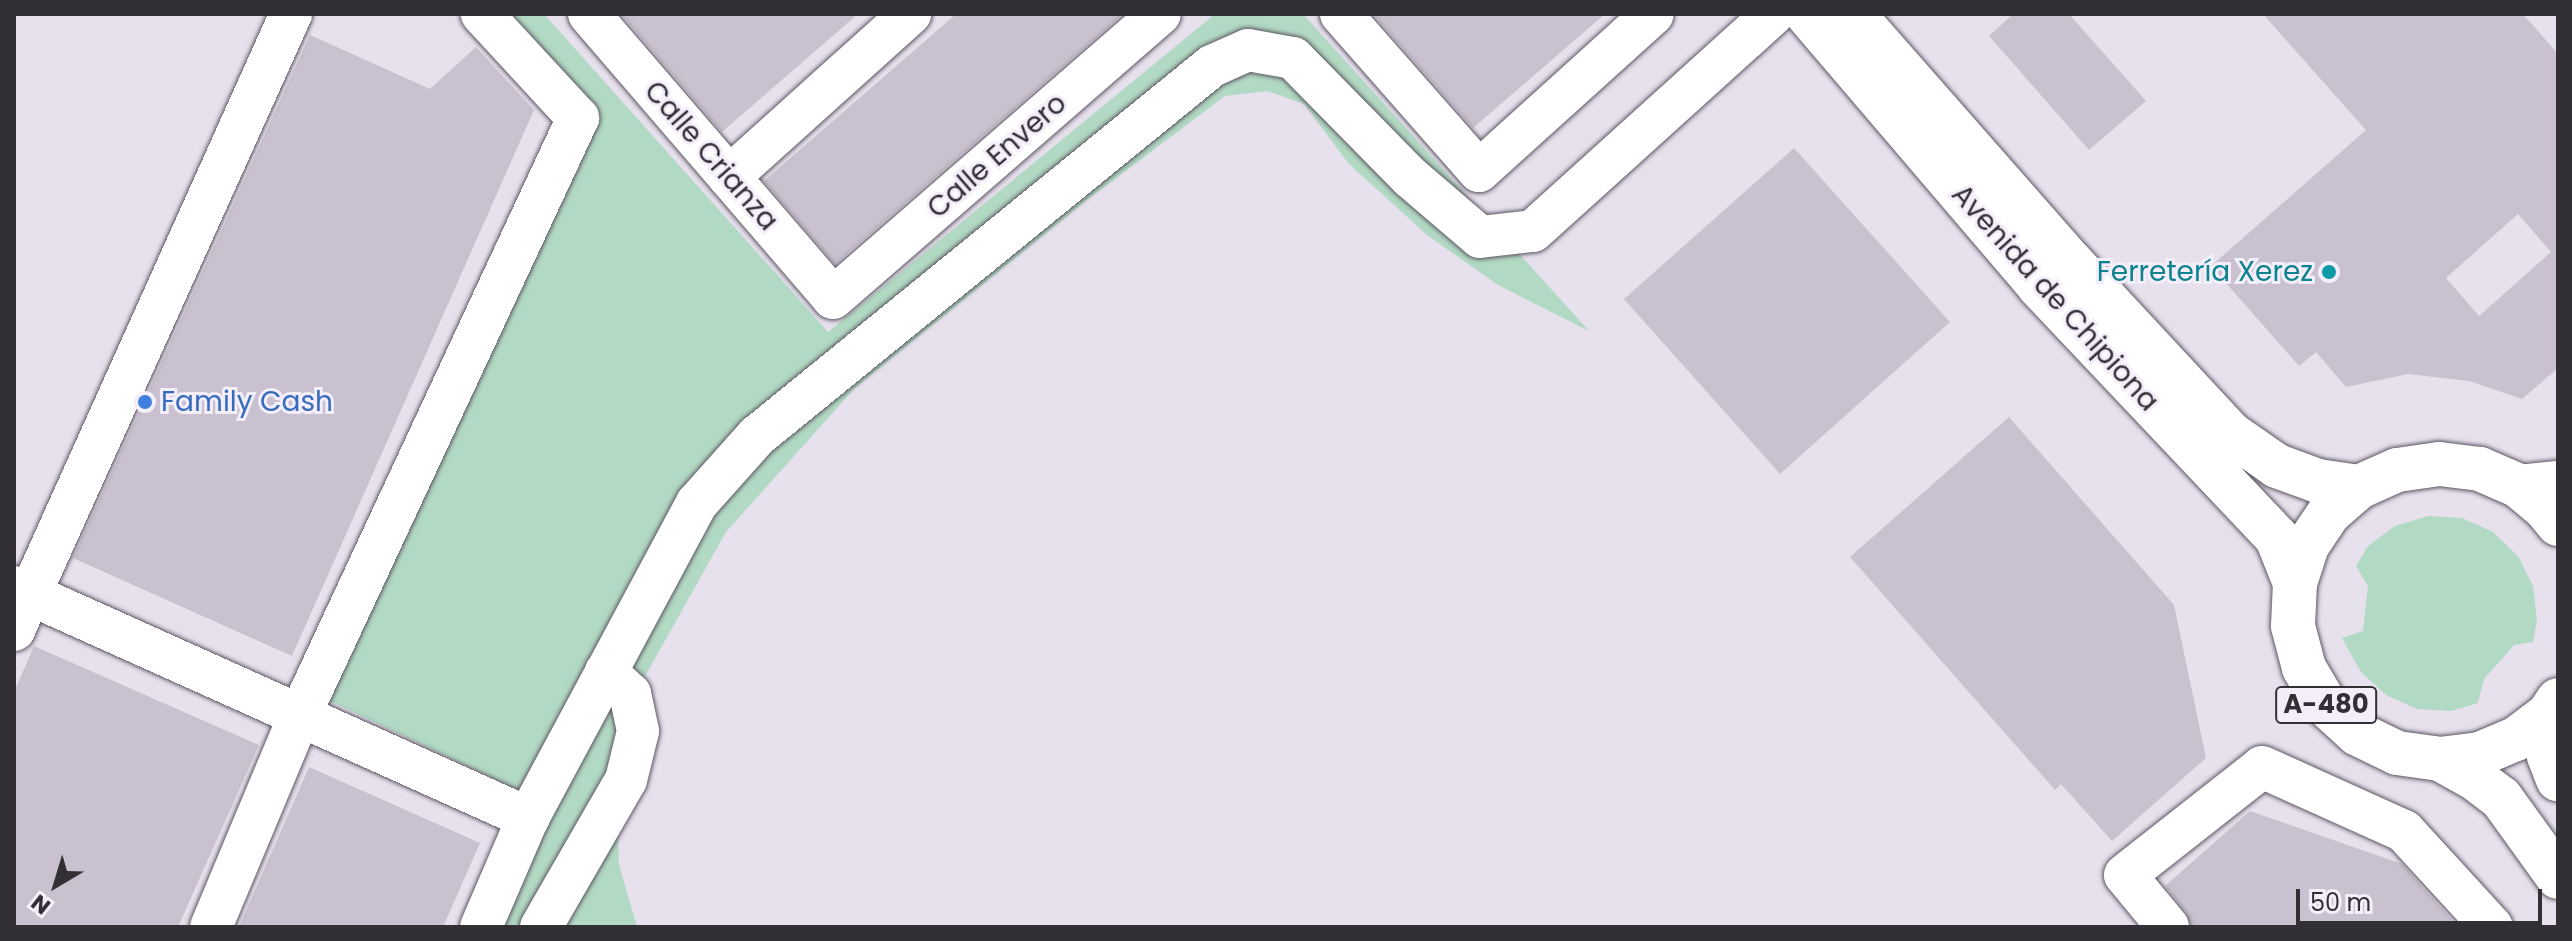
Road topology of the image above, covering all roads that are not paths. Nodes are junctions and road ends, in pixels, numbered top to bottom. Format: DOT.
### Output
graph roads {
  1 [pos="291,14"];
  2 [pos="482,14"];
  3 [pos="589,14"];
  4 [pos="910,14"];
  5 [pos="1160,14"];
  6 [pos="1341,14"];
  7 [pos="1653,14"];
  8 [pos="1773,14"];
  9 [pos="1807,14"];
  10 [pos="1853,14"];
  11 [pos="729,177"];
  12 [pos="833,298"];
  13 [pos="2538,484"];
  14 [pos="2359,487"];
  15 [pos="2558,524"];
  16 [pos="2295,583"];
  17 [pos="19,603"];
  18 [pos="606,672"];
  19 [pos="2553,708"];
  20 [pos="299,717"];
  21 [pos="2440,759"];
  22 [pos="2558,779"];
  23 [pos="528,818"];
  24 [pos="2558,877"];
  25 [pos="211,927"];
  26 [pos="481,927"];
  27 [pos="541,927"];
  28 [pos="2168,927"];
  29 [pos="2492,927"];
  1 -- 17 [label="street"];
  2 -- 20 [label="street"];
  3 -- 11 [label="street, Calle Crianza"];
  4 -- 11 [label="street"];
  5 -- 12 [label="street, Calle Envero"];
  6 -- 7 [label="street"];
  8 -- 18 [label="street"];
  9 -- 16 [label="main road, Avenida de Chipiona / A-480"];
  10 -- 14 [label="main road, Avenida de Chipiona"];
  11 -- 12 [label="street, Calle Crianza"];
  13 -- 14 [label="main road, A-480"];
  13 -- 15 [label="main road, A-480"];
  14 -- 16 [label="main road, A-480"];
  16 -- 21 [label="main road, A-480"];
  17 -- 20 [label="street"];
  18 -- 23 [label="street"];
  18 -- 27 [label="street"];
  19 -- 21 [label="main road, A-480"];
  19 -- 22 [label="main road, A-480"];
  20 -- 23 [label="street"];
  20 -- 25 [label="street"];
  21 -- 24 [label="main road, A-480"];
  23 -- 26 [label="street"];
  28 -- 29 [label="street"];
}
